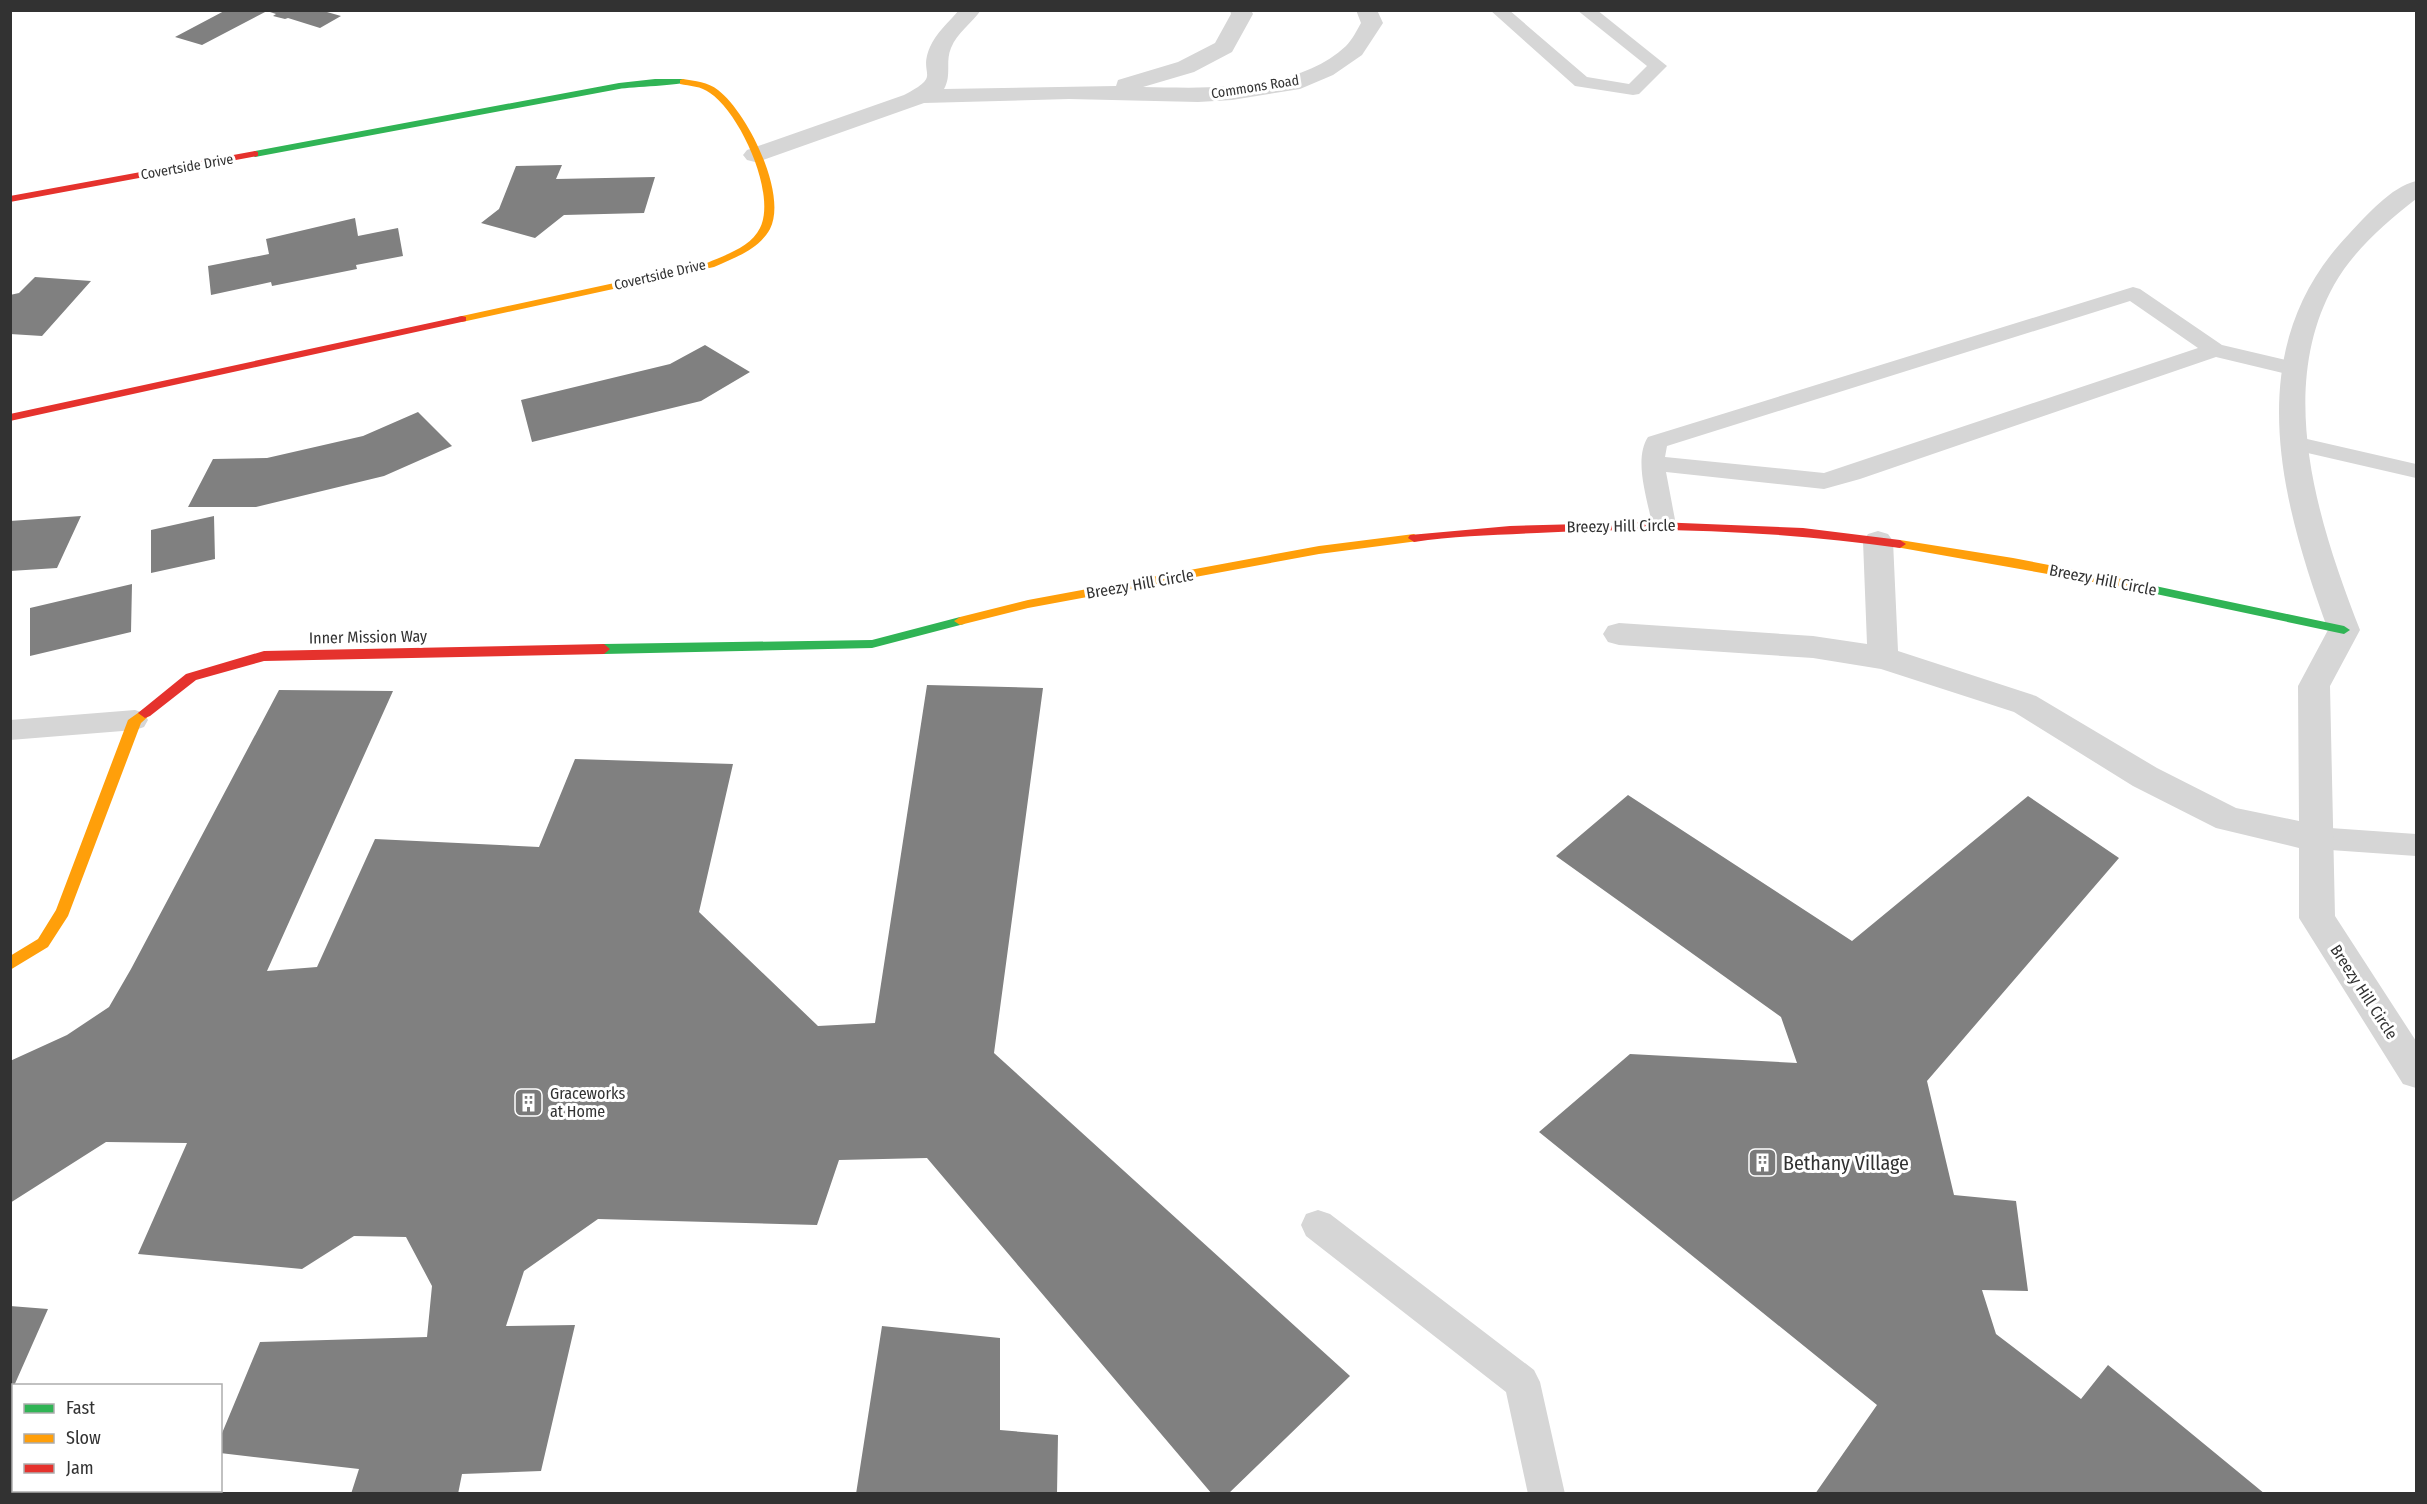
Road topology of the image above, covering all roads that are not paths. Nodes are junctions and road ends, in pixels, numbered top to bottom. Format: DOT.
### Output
graph roads {
  1 [pos="972,10"];
  2 [pos="1240,10"];
  3 [pos="1366,10"];
  4 [pos="1498,10"];
  5 [pos="1585,10"];
  6 [pos="1102,93"];
  7 [pos="921,96"];
  8 [pos="756,155"];
  9 [pos="2416,188"];
  10 [pos="10,199"];
  11 [pos="2215,350"];
  12 [pos="2295,369"];
  13 [pos="10,418"];
  14 [pos="2294,443"];
  15 [pos="1653,463"];
  16 [pos="2416,471"];
  17 [pos="1664,525"];
  18 [pos="1878,541"];
  19 [pos="2344,630"];
  20 [pos="1619,634"];
  21 [pos="900,635"];
  22 [pos="1883,658"];
  23 [pos="135,720"];
  24 [pos="10,730"];
  25 [pos="2316,838"];
  26 [pos="2416,845"];
  27 [pos="10,964"];
  28 [pos="2416,1072"];
  29 [pos="1318,1225"];
  30 [pos="1547,1494"];
  1 -- 7 [label="street"];
  2 -- 6 [label="street, Commons Road"];
  3 -- 6 [label="street, Commons Road"];
  4 -- 5 [label="lane"];
  6 -- 7 [label="street, Commons Road"];
  7 -- 8 [label="street, Commons Road"];
  8 -- 10 [label="street, Covertside Drive"];
  8 -- 13 [label="street, Covertside Drive"];
  9 -- 12 [label="street"];
  11 -- 12 [label="lane"];
  11 -- 15 [label="lane"];
  11 -- 15 [label="lane"];
  12 -- 14 [label="street"];
  14 -- 16 [label="lane"];
  14 -- 19 [label="street"];
  15 -- 17 [label="lane"];
  17 -- 18 [label="street, Breezy Hill Circle"];
  17 -- 21 [label="street, Breezy Hill Circle"];
  18 -- 19 [label="street, Breezy Hill Circle"];
  18 -- 22 [label="street"];
  19 -- 25 [label="street, Breezy Hill Circle"];
  20 -- 22 [label="street"];
  21 -- 23 [label="street, Inner Mission Way"];
  22 -- 25 [label="street"];
  23 -- 24 [label="lane"];
  23 -- 27 [label="street"];
  25 -- 26 [label="lane"];
  25 -- 28 [label="street, Breezy Hill Circle"];
  29 -- 30 [label="lane"];
}
